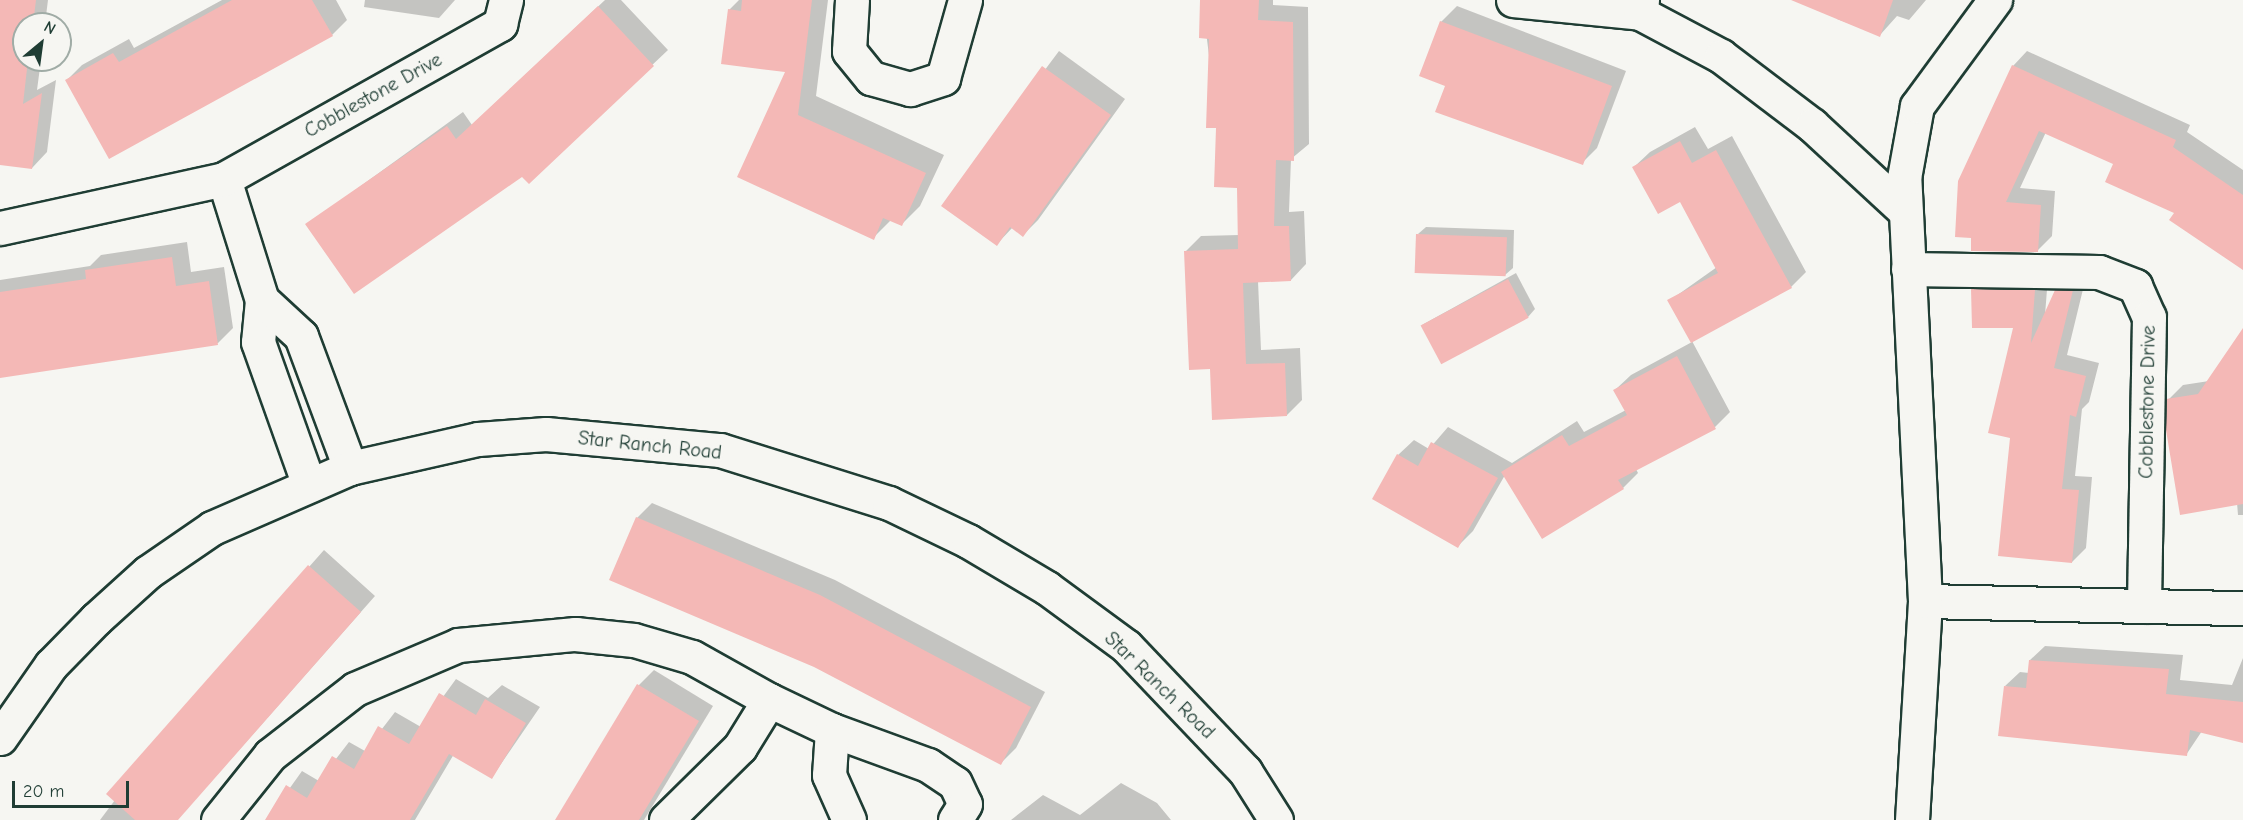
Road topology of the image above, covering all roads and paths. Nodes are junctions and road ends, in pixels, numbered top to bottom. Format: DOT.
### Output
graph roads {
  1 [pos="506,0"];
  2 [pos="852,0"];
  3 [pos="965,0"];
  4 [pos="1514,0"];
  5 [pos="1995,0"];
  6 [pos="1641,7"];
  7 [pos="224,178"];
  8 [pos="1905,212"];
  9 [pos="0,228"];
  10 [pos="1908,269"];
  11 [pos="262,300"];
  12 [pos="350,468"];
  13 [pos="309,484"];
  14 [pos="1925,601"];
  15 [pos="2144,606"];
  16 [pos="2243,608"];
  17 [pos="770,700"];
  18 [pos="832,730"];
  19 [pos="0,738"];
  20 [pos="218,820"];
  21 [pos="666,820"];
  22 [pos="849,820"];
  23 [pos="955,820"];
  24 [pos="1276,820"];
  25 [pos="1912,820"];
  1 -- 7 [label="street, Cobblestone Drive"];
  2 -- 3 [label="street"];
  4 -- 6 [label="street"];
  5 -- 8 [label="street"];
  6 -- 8 [label="street"];
  7 -- 9 [label="street, Cobblestone Drive"];
  7 -- 11 [label="street"];
  8 -- 10 [label="street"];
  10 -- 14 [label="street"];
  10 -- 15 [label="street, Cobblestone Drive"];
  11 -- 12 [label="street"];
  11 -- 13 [label="street"];
  12 -- 13 [label="street, Star Ranch Road"];
  12 -- 24 [label="street, Star Ranch Road"];
  13 -- 19 [label="street, Star Ranch Road"];
  14 -- 15 [label="street"];
  14 -- 25 [label="street"];
  15 -- 16 [label="street"];
  17 -- 18 [label="street"];
  17 -- 20 [label="street"];
  17 -- 21 [label="street"];
  18 -- 22 [label="street"];
  18 -- 23 [label="street"];
}
